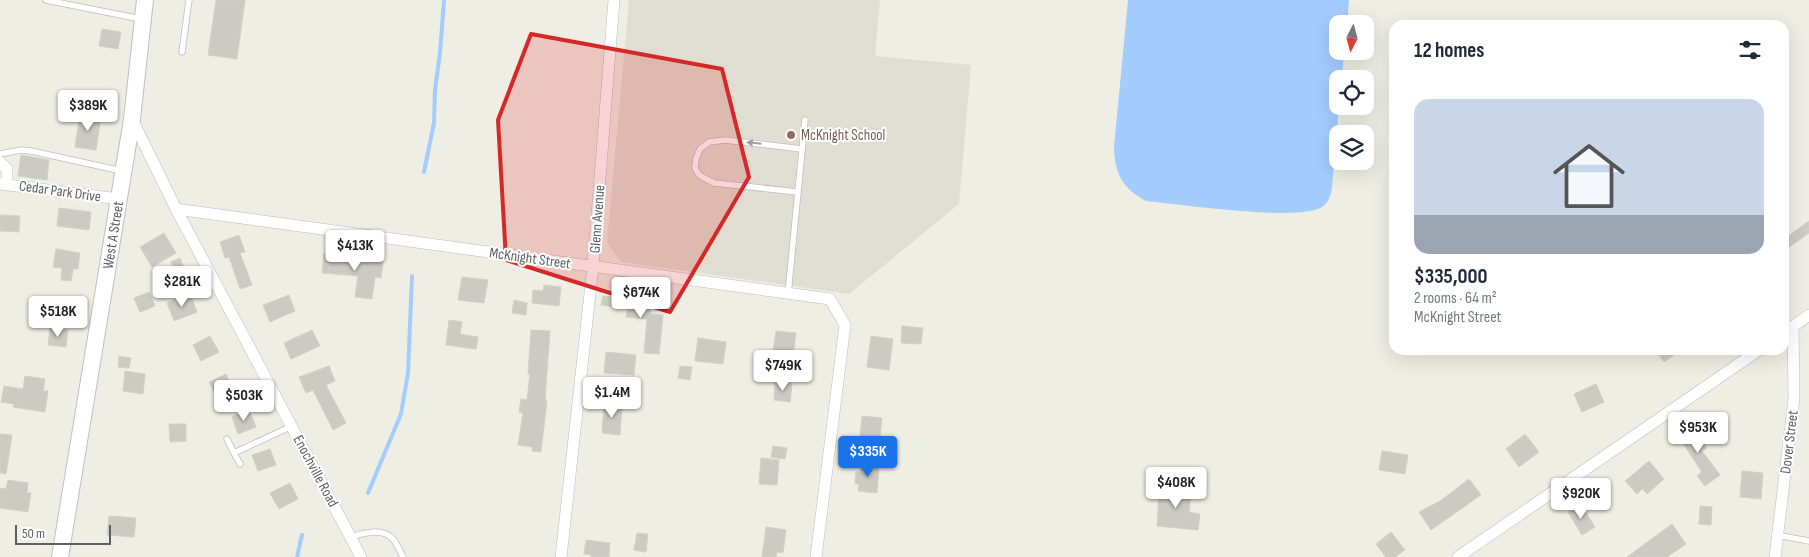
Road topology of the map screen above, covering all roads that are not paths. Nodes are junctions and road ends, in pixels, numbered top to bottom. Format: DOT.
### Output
graph roads {
  1 [pos="46,0"];
  2 [pos="145,0"];
  3 [pos="189,0"];
  4 [pos="614,0"];
  5 [pos="143,20"];
  6 [pos="182,52"];
  7 [pos="132,119"];
  8 [pos="805,120"];
  9 [pos="802,148"];
  10 [pos="0,154"];
  11 [pos="0,162"];
  12 [pos="124,171"];
  13 [pos="4,184"];
  14 [pos="798,192"];
  15 [pos="119,199"];
  16 [pos="176,209"];
  17 [pos="593,266"];
  18 [pos="788,294"];
  19 [pos="1809,315"];
  20 [pos="1789,329"];
  21 [pos="1752,355"];
  22 [pos="292,426"];
  23 [pos="227,439"];
  24 [pos="234,453"];
  25 [pos="240,464"];
  26 [pos="1777,535"];
  27 [pos="351,537"];
  28 [pos="1809,541"];
  29 [pos="60,557"];
  30 [pos="361,557"];
  31 [pos="403,557"];
  32 [pos="561,557"];
  33 [pos="816,557"];
  34 [pos="1458,557"];
  35 [pos="1775,557"];
  1 -- 5 [label="lane"];
  2 -- 5 [label="street, West A Street"];
  3 -- 6 [label="lane"];
  4 -- 17 [label="street, Glenn Avenue"];
  5 -- 7 [label="street, West A Street"];
  7 -- 12 [label="street, West A Street"];
  7 -- 16 [label="street, Enochville Road"];
  8 -- 9 [label="lane"];
  9 -- 14 [label="lane"];
  9 -- 14 [label="lane, one-way"];
  10 -- 12 [label="lane"];
  11 -- 13 [label="street"];
  12 -- 15 [label="street, West A Street"];
  13 -- 15 [label="street, Cedar Park Drive"];
  14 -- 18 [label="lane"];
  15 -- 29 [label="street, West A Street"];
  16 -- 17 [label="street, McKnight Street"];
  16 -- 22 [label="street, Enochville Road"];
  17 -- 18 [label="street, McKnight Street"];
  17 -- 32 [label="street, Glenn Avenue"];
  18 -- 33 [label="street, McKnight Street"];
  19 -- 20 [label="street"];
  20 -- 26 [label="street, Dover Street"];
  21 -- 34 [label="street"];
  22 -- 24 [label="lane"];
  22 -- 27 [label="street, Enochville Road"];
  23 -- 24 [label="lane"];
  24 -- 25 [label="lane"];
  26 -- 28 [label="lane"];
  26 -- 35 [label="street, Dover Street"];
  27 -- 30 [label="street, Enochville Road"];
  27 -- 31 [label="lane"];
}
